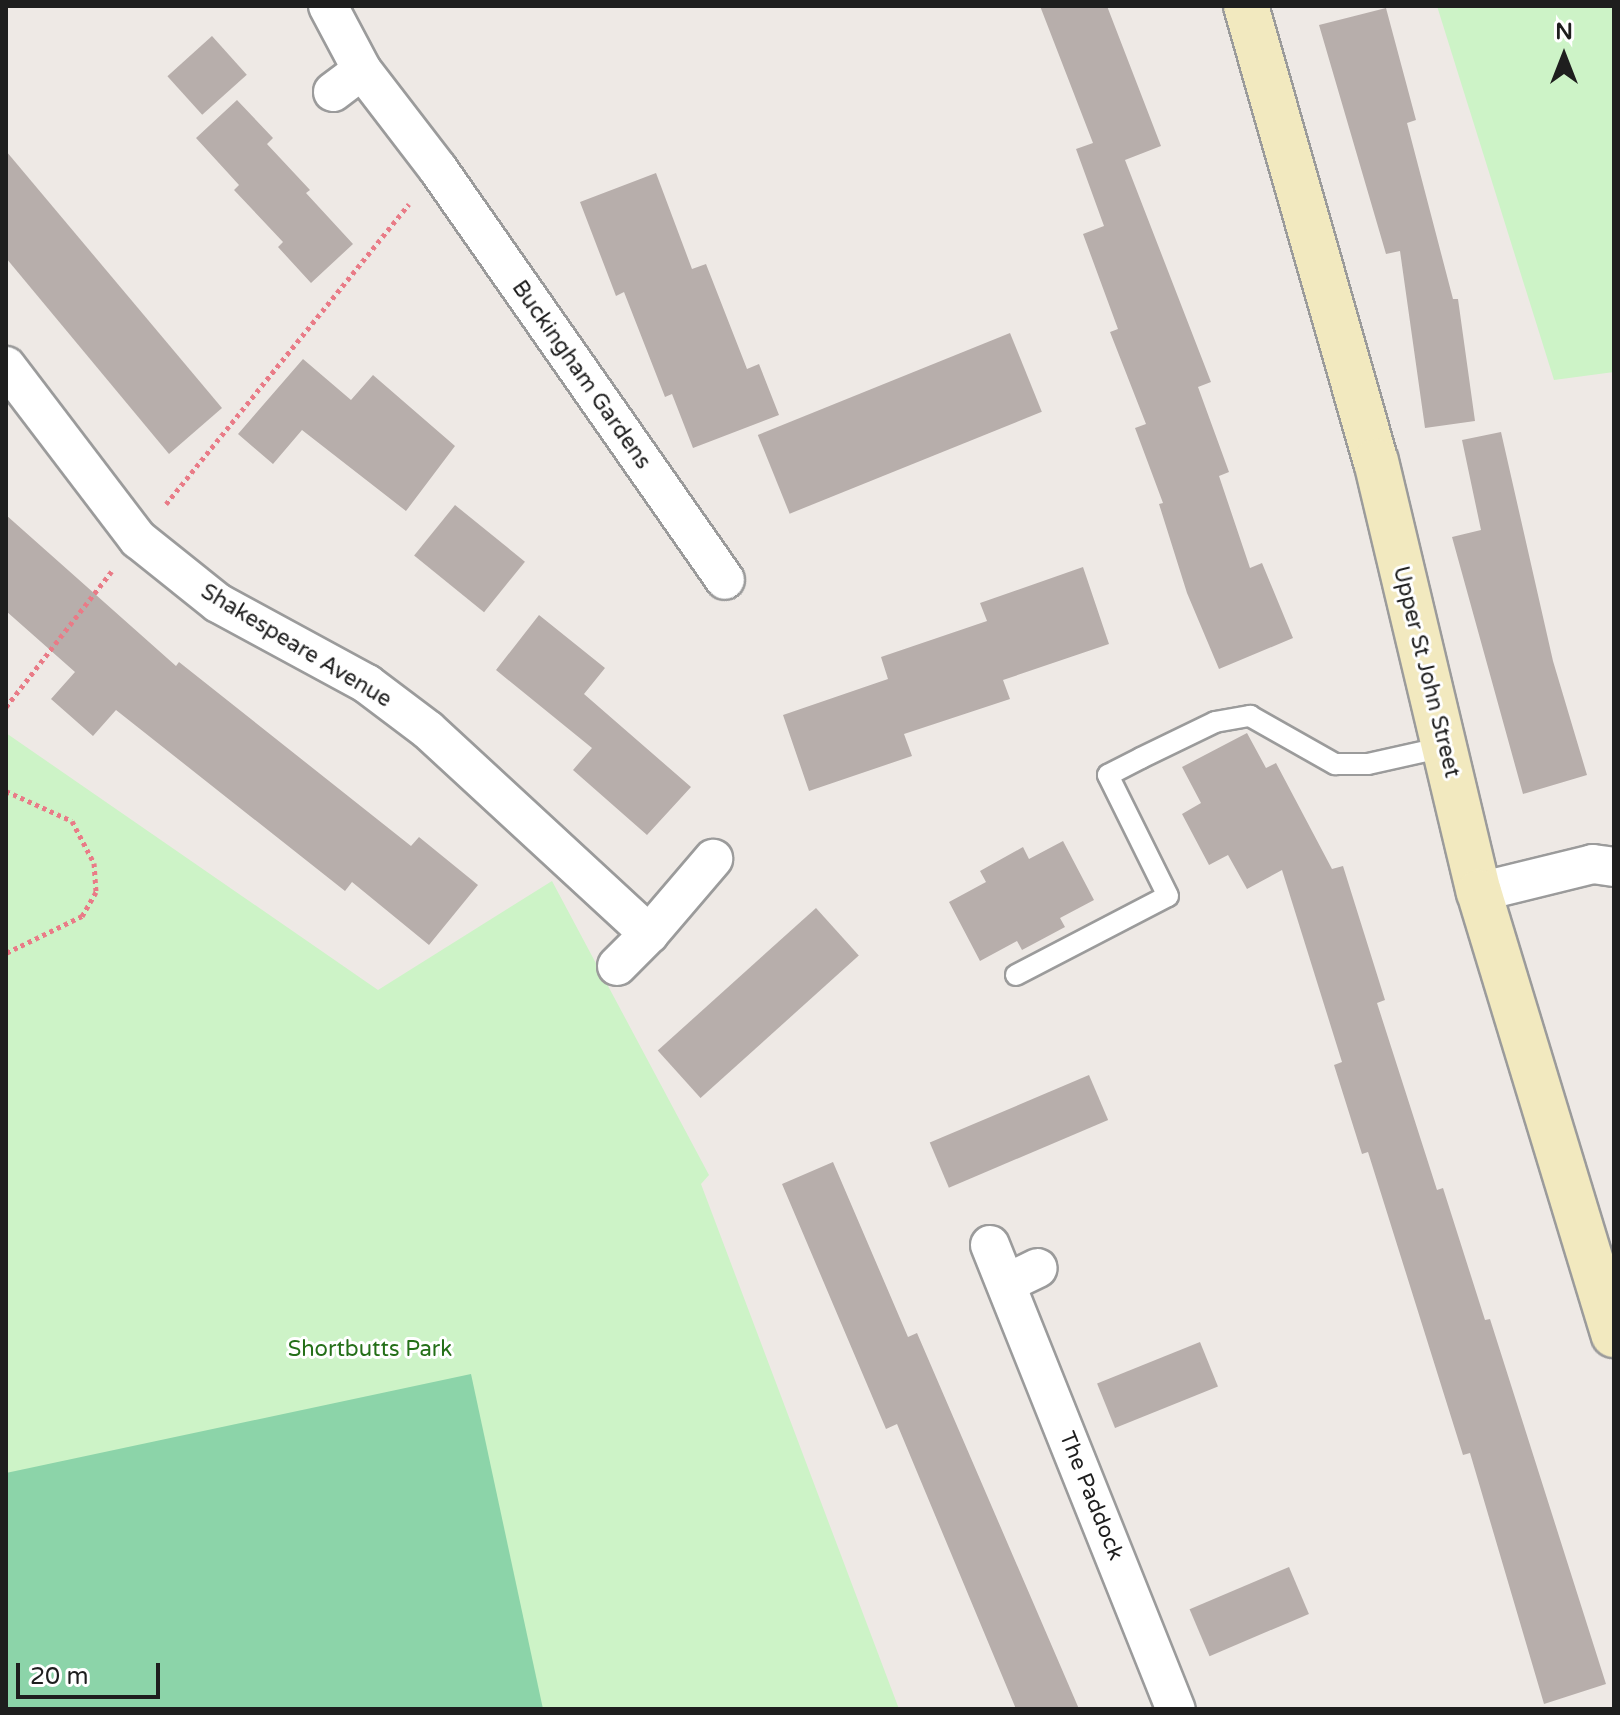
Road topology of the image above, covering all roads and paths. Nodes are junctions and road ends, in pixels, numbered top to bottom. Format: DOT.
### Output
graph roads {
  1 [pos="328,6"];
  2 [pos="1246,6"];
  3 [pos="438,169"];
  4 [pos="6,366"];
  5 [pos="138,539"];
  6 [pos="725,580"];
  7 [pos="6,707"];
  8 [pos="1444,747"];
  9 [pos="6,791"];
  10 [pos="713,859"];
  11 [pos="1614,867"];
  12 [pos="1479,892"];
  13 [pos="649,934"];
  14 [pos="6,953"];
  15 [pos="617,966"];
  16 [pos="1016,975"];
  17 [pos="990,1245"];
  18 [pos="1614,1335"];
  19 [pos="1176,1709"];
  1 -- 3 [label="street, Buckingham Gardens"];
  2 -- 8 [label="street, Upper St John Street"];
  3 -- 5 [label="path"];
  3 -- 6 [label="street, Buckingham Gardens"];
  4 -- 5 [label="street, Shakespeare Avenue"];
  5 -- 7 [label="path"];
  5 -- 13 [label="street, Shakespeare Avenue"];
  8 -- 12 [label="street, Upper St John Street"];
  8 -- 16 [label="lane"];
  9 -- 14 [label="path"];
  10 -- 13 [label="street"];
  11 -- 12 [label="street"];
  12 -- 18 [label="street, Upper St John Street"];
  13 -- 15 [label="street"];
  17 -- 19 [label="street, The Paddock"];
}
